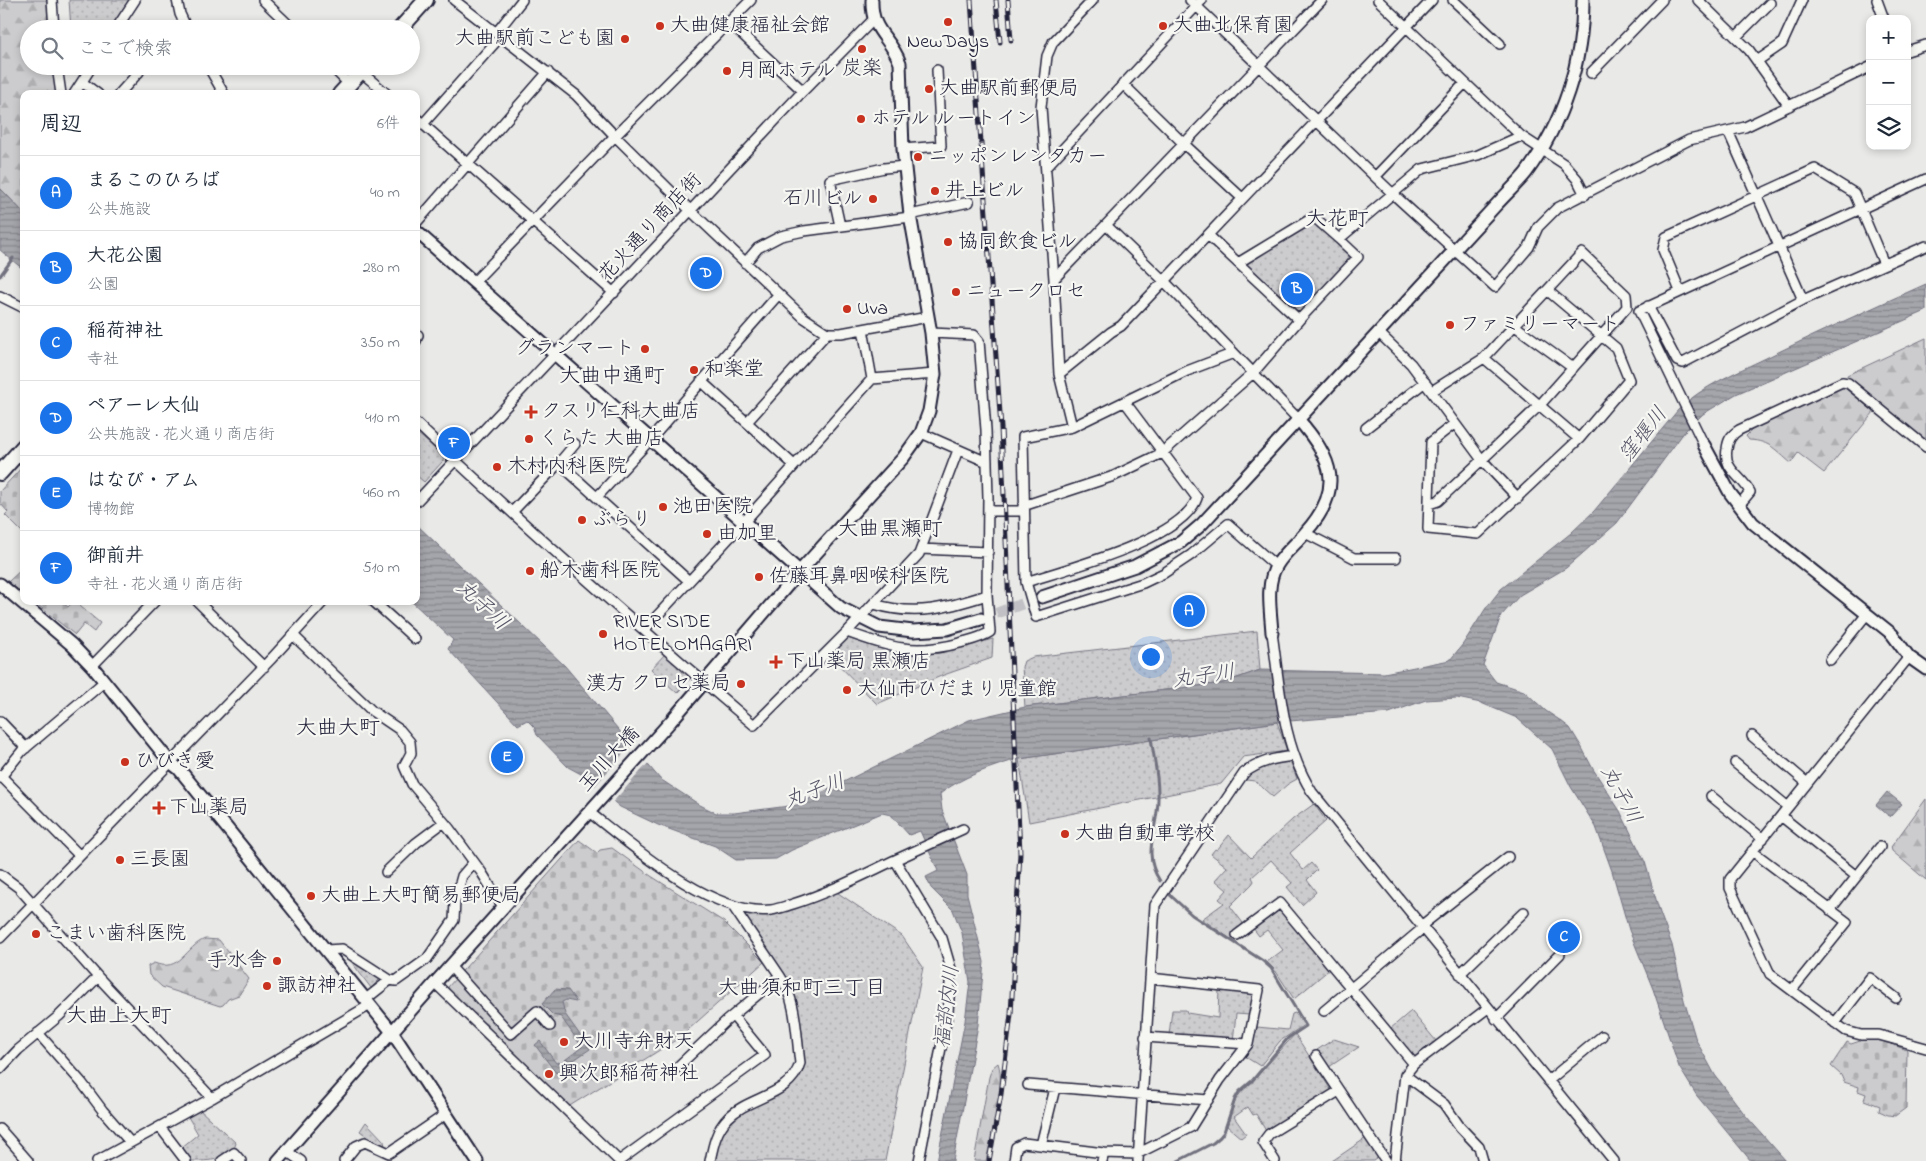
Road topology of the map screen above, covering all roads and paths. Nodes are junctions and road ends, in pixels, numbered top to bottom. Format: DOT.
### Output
graph roads {
  1 [pos="52,0"];
  2 [pos="135,0"];
  3 [pos="177,0"];
  4 [pos="263,0"];
  5 [pos="426,0"];
  6 [pos="454,0"];
  7 [pos="522,0"];
  8 [pos="751,0"];
  9 [pos="872,0"];
  10 [pos="1093,0"];
  11 [pos="1322,0"];
  12 [pos="1378,0"];
  13 [pos="1432,0"];
  14 [pos="1453,0"];
  15 [pos="1584,0"];
  16 [pos="1662,0"];
  17 [pos="1698,0"];
  18 [pos="1802,0"];
  19 [pos="1876,0"];
  20 [pos="1196,2"];
  21 [pos="1770,3"];
  22 [pos="1882,15"];
  23 [pos="53,20"];
  24 [pos="122,20"];
  25 [pos="183,20"];
  26 [pos="284,20"];
  27 [pos="408,20"];
  28 [pos="873,20"];
  29 [pos="729,22"];
  30 [pos="1406,27"];
  31 [pos="499,34"];
  32 [pos="1736,37"];
  33 [pos="1500,44"];
  34 [pos="1926,45"];
  35 [pos="1911,50"];
  36 [pos="1757,61"];
  37 [pos="1259,66"];
  38 [pos="1866,69"];
  39 [pos="937,70"];
  40 [pos="548,72"];
  41 [pos="1592,73"];
  42 [pos="58,75"];
  43 [pos="86,75"];
  44 [pos="136,75"];
  45 [pos="213,75"];
  46 [pos="336,75"];
  47 [pos="358,75"];
  48 [pos="370,75"];
  49 [pos="82,82"];
  50 [pos="1465,83"];
  51 [pos="1123,84"];
  52 [pos="345,89"];
  53 [pos="60,90"];
  54 [pos="77,90"];
  55 [pos="93,90"];
  56 [pos="123,90"];
  57 [pos="222,90"];
  58 [pos="383,90"];
  59 [pos="803,91"];
  60 [pos="1789,106"];
  61 [pos="1318,120"];
  62 [pos="420,121"];
  63 [pos="1728,131"];
  64 [pos="615,136"];
  65 [pos="1521,136"];
  66 [pos="1184,144"];
  67 [pos="903,149"];
  68 [pos="1541,149"];
  69 [pos="467,164"];
  70 [pos="905,166"];
  71 [pos="1046,167"];
  72 [pos="1376,176"];
  73 [pos="1926,179"];
  74 [pos="1392,193"];
  75 [pos="1585,195"];
  76 [pos="1757,197"];
  77 [pos="1242,198"];
  78 [pos="970,202"];
  79 [pos="1860,209"];
  80 [pos="691,211"];
  81 [pos="910,216"];
  82 [pos="420,217"];
  83 [pos="532,222"];
  84 [pos="1106,225"];
  85 [pos="840,226"];
  86 [pos="420,235"];
  87 [pos="1208,235"];
  88 [pos="1338,239"];
  89 [pos="1926,246"];
  90 [pos="1780,247"];
  91 [pos="1454,250"];
  92 [pos="745,263"];
  93 [pos="1238,263"];
  94 [pos="1884,264"];
  95 [pos="1054,279"];
  96 [pos="1164,281"];
  97 [pos="474,282"];
  98 [pos="1548,291"];
  99 [pos="1680,291"];
  100 [pos="614,293"];
  101 [pos="778,295"];
  102 [pos="0,296"];
  103 [pos="1803,300"];
  104 [pos="20,306"];
  105 [pos="1627,306"];
  106 [pos="1648,306"];
  107 [pos="1639,311"];
  108 [pos="928,317"];
  109 [pos="1299,320"];
  110 [pos="1515,326"];
  111 [pos="863,330"];
  112 [pos="1378,332"];
  113 [pos="827,333"];
  114 [pos="932,333"];
  115 [pos="1602,335"];
  116 [pos="1234,353"];
  117 [pos="556,354"];
  118 [pos="1484,358"];
  119 [pos="1573,368"];
  120 [pos="1254,373"];
  121 [pos="935,374"];
  122 [pos="1060,374"];
  123 [pos="872,378"];
  124 [pos="701,381"];
  125 [pos="1425,382"];
  126 [pos="1432,391"];
  127 [pos="1125,402"];
  128 [pos="1539,406"];
  129 [pos="1298,419"];
  130 [pos="746,422"];
  131 [pos="1454,424"];
  132 [pos="1072,427"];
  133 [pos="420,428"];
  134 [pos="1366,428"];
  135 [pos="921,433"];
  136 [pos="651,439"];
  137 [pos="1580,439"];
  138 [pos="575,444"];
  139 [pos="1704,445"];
  140 [pos="1926,447"];
  141 [pos="20,450"];
  142 [pos="958,450"];
  143 [pos="1162,453"];
  144 [pos="1482,460"];
  145 [pos="455,461"];
  146 [pos="987,462"];
  147 [pos="559,463"];
  148 [pos="794,465"];
  149 [pos="0,473"];
  150 [pos="420,496"];
  151 [pos="597,497"];
  152 [pos="1518,498"];
  153 [pos="1429,504"];
  154 [pos="1739,505"];
  155 [pos="1023,508"];
  156 [pos="988,511"];
  157 [pos="512,512"];
  158 [pos="744,522"];
  159 [pos="1306,533"];
  160 [pos="921,549"];
  161 [pos="988,552"];
  162 [pos="1396,558"];
  163 [pos="1276,566"];
  164 [pos="800,572"];
  165 [pos="689,581"];
  166 [pos="1026,582"];
  167 [pos="0,584"];
  168 [pos="987,596"];
  169 [pos="1042,597"];
  170 [pos="20,601"];
  171 [pos="874,604"];
  172 [pos="25,605"];
  173 [pos="151,605"];
  174 [pos="201,605"];
  175 [pos="320,605"];
  176 [pos="377,605"];
  177 [pos="1867,614"];
  178 [pos="860,618"];
  179 [pos="981,618"];
  180 [pos="644,630"];
  181 [pos="847,632"];
  182 [pos="1272,633"];
  183 [pos="293,635"];
  184 [pos="415,639"];
  185 [pos="1909,657"];
  186 [pos="1830,660"];
  187 [pos="92,666"];
  188 [pos="264,667"];
  189 [pos="1926,669"];
  190 [pos="105,681"];
  191 [pos="704,682"];
  192 [pos="0,721"];
  193 [pos="1752,736"];
  194 [pos="26,748"];
  195 [pos="1294,756"];
  196 [pos="170,762"];
  197 [pos="1735,763"];
  198 [pos="0,776"];
  199 [pos="1807,783"];
  200 [pos="1711,796"];
  201 [pos="1788,807"];
  202 [pos="589,812"];
  203 [pos="1781,816"];
  204 [pos="444,822"];
  205 [pos="963,829"];
  206 [pos="1763,839"];
  207 [pos="1880,847"];
  208 [pos="1752,852"];
  209 [pos="79,855"];
  210 [pos="1508,856"];
  211 [pos="895,860"];
  212 [pos="474,862"];
  213 [pos="386,872"];
  214 [pos="0,874"];
  215 [pos="1856,876"];
  216 [pos="32,904"];
  217 [pos="732,905"];
  218 [pos="503,908"];
  219 [pos="1830,910"];
  220 [pos="1524,912"];
  221 [pos="1422,927"];
  222 [pos="1237,935"];
  223 [pos="0,938"];
  224 [pos="326,950"];
  225 [pos="1560,954"];
  226 [pos="450,966"];
  227 [pos="1460,974"];
  228 [pos="780,976"];
  229 [pos="98,977"];
  230 [pos="1150,978"];
  231 [pos="390,980"];
  232 [pos="435,983"];
  233 [pos="1351,988"];
  234 [pos="1792,990"];
  235 [pos="1896,998"];
  236 [pos="368,1002"];
  237 [pos="1488,1008"];
  238 [pos="1324,1011"];
  239 [pos="733,1016"];
  240 [pos="1496,1018"];
  241 [pos="1836,1023"];
  242 [pos="550,1026"];
  243 [pos="392,1032"];
  244 [pos="38,1033"];
  245 [pos="1602,1036"];
  246 [pos="1145,1037"];
  247 [pos="1248,1044"];
  248 [pos="1926,1048"];
  249 [pos="1316,1056"];
  250 [pos="1414,1064"];
  251 [pos="0,1069"];
  252 [pos="671,1073"];
  253 [pos="1405,1076"];
  254 [pos="1548,1081"];
  255 [pos="1028,1085"];
  256 [pos="1055,1088"];
  257 [pos="1339,1091"];
  258 [pos="1142,1094"];
  259 [pos="212,1098"];
  260 [pos="1208,1100"];
  261 [pos="446,1114"];
  262 [pos="160,1126"];
  263 [pos="0,1129"];
  264 [pos="130,1142"];
  265 [pos="1042,1145"];
  266 [pos="286,1151"];
  267 [pos="1103,1157"];
  268 [pos="1137,1158"];
  269 [pos="28,1161"];
  270 [pos="97,1161"];
  271 [pos="186,1161"];
  272 [pos="222,1161"];
  273 [pos="241,1161"];
  274 [pos="278,1161"];
  275 [pos="301,1161"];
  276 [pos="344,1161"];
  277 [pos="477,1161"];
  278 [pos="619,1161"];
  279 [pos="710,1161"];
  280 [pos="919,1161"];
  281 [pos="1014,1161"];
  282 [pos="1275,1161"];
  283 [pos="1386,1161"];
  284 [pos="1395,1161"];
  285 [pos="1482,1161"];
  286 [pos="1614,1161"];
  1 -- 23 [label="street"];
  2 -- 24 [label="street"];
  3 -- 25 [label="street"];
  4 -- 26 [label="street"];
  5 -- 27 [label="main road"];
  6 -- 31 [label="street"];
  7 -- 31 [label="street"];
  8 -- 29 [label="street"];
  9 -- 28 [label="street"];
  10 -- 71 [label="street"];
  11 -- 37 [label="street"];
  12 -- 30 [label="street"];
  13 -- 30 [label="street"];
  14 -- 33 [label="street"];
  15 -- 68 [label="street"];
  16 -- 41 [label="street"];
  17 -- 32 [label="street"];
  18 -- 36 [label="street"];
  19 -- 22 [label="street"];
  20 -- 37 [label="street"];
  20 -- 51 [label="street"];
  21 -- 32 [label="street"];
  28 -- 59 [label="street, 花火通り商店街"];
  28 -- 67 [label="street, 玉川大橋"];
  29 -- 59 [label="street"];
  29 -- 64 [label="street"];
  30 -- 50 [label="street"];
  30 -- 61 [label="street"];
  31 -- 40 [label="street"];
  31 -- 62 [label="street"];
  32 -- 36 [label="street"];
  34 -- 35 [label="street"];
  36 -- 60 [label="street"];
  37 -- 61 [label="street"];
  37 -- 66 [label="street"];
  38 -- 60 [label="street"];
  39 -- 67 [label="street"];
  40 -- 64 [label="street"];
  40 -- 69 [label="street"];
  42 -- 53 [label="street"];
  43 -- 49 [label="street"];
  44 -- 56 [label="street"];
  45 -- 57 [label="street"];
  46 -- 52 [label="street"];
  47 -- 52 [label="main road"];
  48 -- 58 [label="street"];
  49 -- 54 [label="street"];
  49 -- 55 [label="street"];
  50 -- 65 [label="street"];
  50 -- 72 [label="street"];
  51 -- 66 [label="street"];
  51 -- 71 [label="street"];
  59 -- 80 [label="street, 花火通り商店街"];
  60 -- 63 [label="street"];
  61 -- 72 [label="street"];
  61 -- 77 [label="street"];
  62 -- 69 [label="street"];
  63 -- 75 [label="street"];
  63 -- 76 [label="street"];
  64 -- 80 [label="street"];
  64 -- 83 [label="street"];
  65 -- 68 [label="street"];
  65 -- 74 [label="street"];
  66 -- 77 [label="street"];
  66 -- 84 [label="street"];
  67 -- 70 [label="street, 玉川大橋"];
  68 -- 75 [label="street"];
  68 -- 91 [label="street"];
  69 -- 82 [label="street"];
  69 -- 83 [label="street"];
  70 -- 81 [label="street, 玉川大橋"];
  70 -- 85 [label="street"];
  71 -- 95 [label="street"];
  72 -- 74 [label="street"];
  73 -- 79 [label="street"];
  74 -- 88 [label="street"];
  74 -- 91 [label="street"];
  75 -- 91 [label="street"];
  76 -- 79 [label="street"];
  76 -- 90 [label="street"];
  76 -- 99 [label="street"];
  77 -- 87 [label="street"];
  78 -- 81 [label="street"];
  79 -- 90 [label="street"];
  79 -- 94 [label="street"];
  80 -- 92 [label="street"];
  80 -- 100 [label="street, 花火通り商店街"];
  81 -- 85 [label="street"];
  81 -- 108 [label="street, 玉川大橋"];
  83 -- 97 [label="street"];
  83 -- 100 [label="street"];
  84 -- 95 [label="street"];
  84 -- 96 [label="street"];
  85 -- 92 [label="street"];
  86 -- 97 [label="street"];
  87 -- 93 [label="street"];
  87 -- 96 [label="street"];
  88 -- 93 [label="street"];
  88 -- 109 [label="street"];
  89 -- 94 [label="street"];
  90 -- 99 [label="street"];
  90 -- 103 [label="street"];
  91 -- 112 [label="street"];
  92 -- 101 [label="street"];
  93 -- 109 [label="street"];
  94 -- 103 [label="street"];
  95 -- 122 [label="street"];
  96 -- 116 [label="street"];
  96 -- 122 [label="street"];
  97 -- 117 [label="street"];
  98 -- 105 [label="street"];
  98 -- 110 [label="street"];
  98 -- 115 [label="street"];
  99 -- 106 [label="street"];
  100 -- 117 [label="street, 花火通り商店街"];
  101 -- 113 [label="street"];
  101 -- 124 [label="street"];
  102 -- 104 [label="street"];
  103 -- 106 [label="street"];
  105 -- 107 [label="street"];
  105 -- 115 [label="street"];
  106 -- 107 [label="street"];
  107 -- 139 [label="street"];
  108 -- 111 [label="street"];
  108 -- 114 [label="street, 玉川大橋"];
  109 -- 120 [label="street"];
  110 -- 118 [label="street"];
  110 -- 119 [label="street"];
  111 -- 113 [label="street"];
  111 -- 123 [label="street"];
  112 -- 125 [label="street"];
  112 -- 129 [label="street"];
  113 -- 130 [label="street"];
  114 -- 121 [label="street, 玉川大橋"];
  114 -- 146 [label="street"];
  115 -- 119 [label="street"];
  115 -- 137 [label="street"];
  116 -- 120 [label="street"];
  116 -- 127 [label="street"];
  117 -- 136 [label="street"];
  117 -- 145 [label="street, 花火通り商店街"];
  118 -- 126 [label="street"];
  118 -- 128 [label="street"];
  119 -- 128 [label="street"];
  120 -- 129 [label="street"];
  120 -- 143 [label="street"];
  121 -- 123 [label="street"];
  121 -- 135 [label="street, 玉川大橋"];
  122 -- 132 [label="street"];
  123 -- 148 [label="street"];
  124 -- 130 [label="street"];
  124 -- 136 [label="street"];
  125 -- 126 [label="street"];
  125 -- 134 [label="street"];
  126 -- 131 [label="street"];
  127 -- 132 [label="street"];
  127 -- 143 [label="street"];
  128 -- 137 [label="street"];
  128 -- 144 [label="street"];
  129 -- 159 [label="street"];
  129 -- 169 [label="street"];
  130 -- 148 [label="street"];
  131 -- 144 [label="street"];
  131 -- 153 [label="street"];
  132 -- 155 [label="street"];
  133 -- 145 [label="street"];
  135 -- 142 [label="street"];
  135 -- 164 [label="street, 玉川大橋"];
  136 -- 151 [label="street"];
  136 -- 158 [label="street"];
  137 -- 152 [label="street"];
  138 -- 147 [label="street"];
  139 -- 154 [label="street"];
  140 -- 154 [label="street"];
  141 -- 149 [label="main road"];
  142 -- 146 [label="street"];
  142 -- 160 [label="street"];
  143 -- 155 [label="street"];
  143 -- 166 [label="street"];
  144 -- 152 [label="street"];
  144 -- 153 [label="street"];
  145 -- 150 [label="street, 花火通り商店街"];
  145 -- 157 [label="street"];
  146 -- 156 [label="street"];
  147 -- 151 [label="street"];
  147 -- 157 [label="street"];
  148 -- 158 [label="street"];
  151 -- 165 [label="street"];
  152 -- 153 [label="street"];
  154 -- 177 [label="street"];
  155 -- 156 [label="street"];
  155 -- 166 [label="street"];
  156 -- 161 [label="street"];
  157 -- 180 [label="street"];
  158 -- 164 [label="street"];
  158 -- 165 [label="street"];
  159 -- 162 [label="street"];
  159 -- 163 [label="street"];
  160 -- 161 [label="street"];
  160 -- 171 [label="street"];
  161 -- 168 [label="street"];
  163 -- 166 [label="street"];
  163 -- 182 [label="street"];
  164 -- 178 [label="street"];
  164 -- 191 [label="street, 玉川大橋"];
  165 -- 180 [label="street"];
  167 -- 170 [label="street"];
  168 -- 171 [label="street"];
  168 -- 181 [label="street"];
  171 -- 178 [label="street"];
  172 -- 187 [label="street"];
  173 -- 187 [label="street"];
  174 -- 188 [label="street"];
  175 -- 183 [label="street"];
  176 -- 184 [label="street"];
  177 -- 185 [label="street"];
  177 -- 186 [label="street"];
  178 -- 179 [label="street"];
  178 -- 181 [label="street"];
  180 -- 191 [label="street"];
  181 -- 191 [label="street"];
  182 -- 195 [label="street"];
  183 -- 188 [label="street"];
  183 -- 204 [label="street"];
  185 -- 189 [label="street"];
  185 -- 199 [label="street"];
  187 -- 190 [label="street"];
  188 -- 196 [label="street"];
  190 -- 194 [label="street"];
  190 -- 196 [label="street"];
  191 -- 202 [label="street, 玉川大橋"];
  192 -- 194 [label="street"];
  193 -- 199 [label="street"];
  194 -- 198 [label="street"];
  195 -- 221 [label="street"];
  195 -- 230 [label="street"];
  196 -- 209 [label="street"];
  196 -- 224 [label="street"];
  197 -- 201 [label="street"];
  198 -- 209 [label="street"];
  199 -- 201 [label="street"];
  200 -- 206 [label="street"];
  201 -- 203 [label="street"];
  202 -- 217 [label="street"];
  202 -- 218 [label="street, 玉川大橋"];
  203 -- 206 [label="street"];
  203 -- 215 [label="street"];
  204 -- 212 [label="street"];
  204 -- 213 [label="street"];
  205 -- 211 [label="street"];
  206 -- 208 [label="street"];
  207 -- 215 [label="street"];
  208 -- 219 [label="street"];
  208 -- 234 [label="street"];
  209 -- 216 [label="street"];
  210 -- 221 [label="street"];
  211 -- 217 [label="street"];
  211 -- 280 [label="street"];
  212 -- 218 [label="street"];
  212 -- 231 [label="street"];
  214 -- 216 [label="street"];
  215 -- 219 [label="street"];
  216 -- 223 [label="street"];
  216 -- 229 [label="street"];
  217 -- 228 [label="street"];
  218 -- 226 [label="street, 玉川大橋"];
  219 -- 234 [label="street"];
  220 -- 227 [label="street"];
  221 -- 227 [label="street"];
  221 -- 233 [label="street"];
  222 -- 233 [label="street"];
  224 -- 231 [label="street"];
  224 -- 236 [label="street"];
  225 -- 240 [label="street"];
  226 -- 232 [label="street, 玉川大橋"];
  226 -- 242 [label="street"];
  227 -- 237 [label="street"];
  228 -- 239 [label="street"];
  228 -- 279 [label="street"];
  229 -- 244 [label="street"];
  229 -- 259 [label="street"];
  230 -- 246 [label="street"];
  230 -- 247 [label="street"];
  231 -- 236 [label="street"];
  232 -- 243 [label="street, 玉川大橋"];
  232 -- 278 [label="street"];
  233 -- 238 [label="street"];
  233 -- 250 [label="street"];
  234 -- 241 [label="street"];
  235 -- 241 [label="street"];
  236 -- 243 [label="street"];
  236 -- 259 [label="street"];
  237 -- 240 [label="street"];
  237 -- 250 [label="street"];
  239 -- 252 [label="street"];
  239 -- 278 [label="street"];
  240 -- 254 [label="street"];
  241 -- 248 [label="street"];
  243 -- 261 [label="street"];
  243 -- 266 [label="street, 玉川大橋"];
  244 -- 251 [label="street"];
  244 -- 264 [label="street"];
  245 -- 254 [label="street"];
  246 -- 247 [label="street"];
  246 -- 258 [label="street"];
  247 -- 260 [label="street"];
  249 -- 257 [label="street"];
  250 -- 253 [label="street"];
  253 -- 284 [label="street"];
  253 -- 285 [label="street"];
  254 -- 286 [label="street"];
  255 -- 256 [label="street"];
  256 -- 258 [label="street"];
  256 -- 265 [label="street"];
  257 -- 282 [label="street"];
  257 -- 283 [label="street"];
  258 -- 260 [label="street"];
  258 -- 268 [label="street"];
  259 -- 262 [label="street"];
  260 -- 268 [label="street"];
  261 -- 276 [label="street"];
  261 -- 277 [label="street"];
  262 -- 264 [label="street"];
  262 -- 271 [label="street"];
  263 -- 269 [label="street"];
  264 -- 270 [label="street"];
  265 -- 267 [label="street"];
  265 -- 281 [label="street"];
  266 -- 274 [label="street, 玉川大橋"];
  266 -- 275 [label="street"];
  267 -- 268 [label="street"];
  272 -- 273 [label="street"];
}
